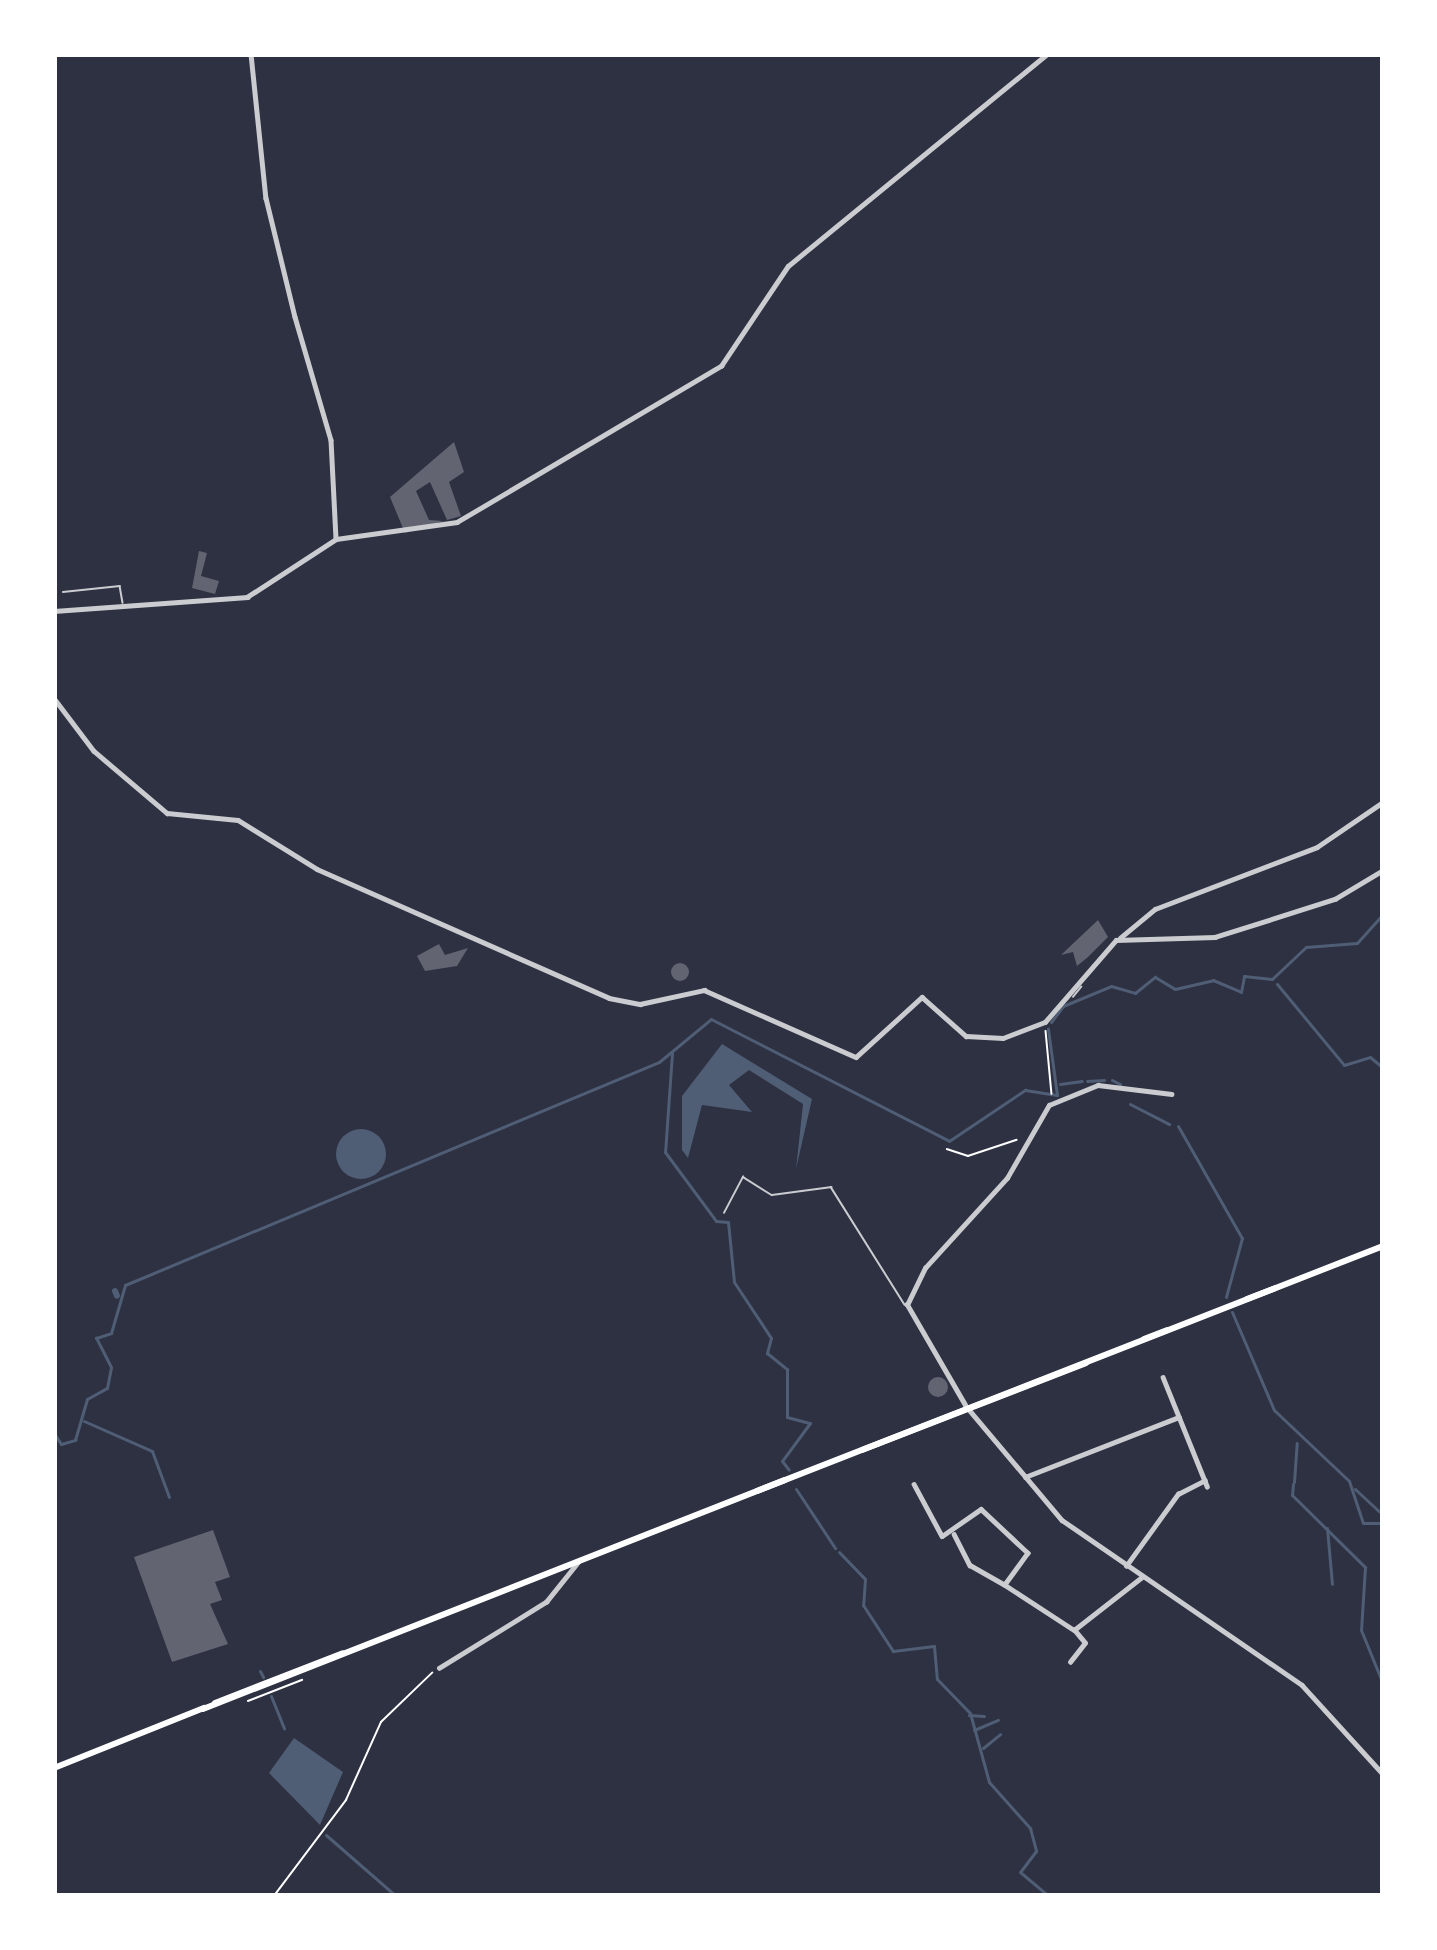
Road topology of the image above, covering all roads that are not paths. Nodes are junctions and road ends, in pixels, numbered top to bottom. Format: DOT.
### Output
graph roads {
  1 [pos="251,54"];
  2 [pos="1047,54"];
  3 [pos="340,525"];
  4 [pos="352,534"];
  5 [pos="336,538"];
  6 [pos="64,592"];
  7 [pos="123,602"];
  8 [pos="54,611"];
  9 [pos="54,698"];
  10 [pos="1383,802"];
  11 [pos="1383,870"];
  12 [pos="1120,940"];
  13 [pos="1072,981"];
  14 [pos="1058,1001"];
  15 [pos="1172,1094"];
  16 [pos="724,1213"];
  17 [pos="1383,1246"];
  18 [pos="908,1308"];
  19 [pos="1163,1377"];
  20 [pos="969,1409"];
  21 [pos="1179,1417"];
  22 [pos="1024,1477"];
  23 [pos="914,1484"];
  24 [pos="952,1533"];
  25 [pos="578,1562"];
  26 [pos="1126,1566"];
  27 [pos="1142,1577"];
  28 [pos="1005,1585"];
  29 [pos="1074,1630"];
  30 [pos="1070,1662"];
  31 [pos="440,1668"];
  32 [pos="54,1768"];
  33 [pos="1383,1774"];
  1 -- 3 [label="street"];
  2 -- 4 [label="street"];
  3 -- 4 [label="street"];
  3 -- 5 [label="street"];
  4 -- 5 [label="street"];
  5 -- 7 [label="street"];
  6 -- 7 [label="lane"];
  7 -- 8 [label="street"];
  9 -- 14 [label="street"];
  10 -- 12 [label="street"];
  11 -- 12 [label="street"];
  12 -- 13 [label="street"];
  13 -- 14 [label="street"];
  13 -- 14 [label="lane"];
  15 -- 18 [label="street"];
  16 -- 18 [label="lane"];
  17 -- 20 [label="main road"];
  18 -- 20 [label="street"];
  19 -- 21 [label="street"];
  20 -- 22 [label="street"];
  20 -- 25 [label="main road"];
  21 -- 22 [label="street"];
  21 -- 26 [label="street"];
  22 -- 26 [label="street"];
  23 -- 24 [label="street"];
  24 -- 28 [label="street"];
  24 -- 28 [label="street"];
  25 -- 31 [label="street"];
  25 -- 32 [label="main road"];
  26 -- 27 [label="street"];
  27 -- 29 [label="street"];
  27 -- 33 [label="street"];
  28 -- 29 [label="street"];
  29 -- 30 [label="street"];
}
